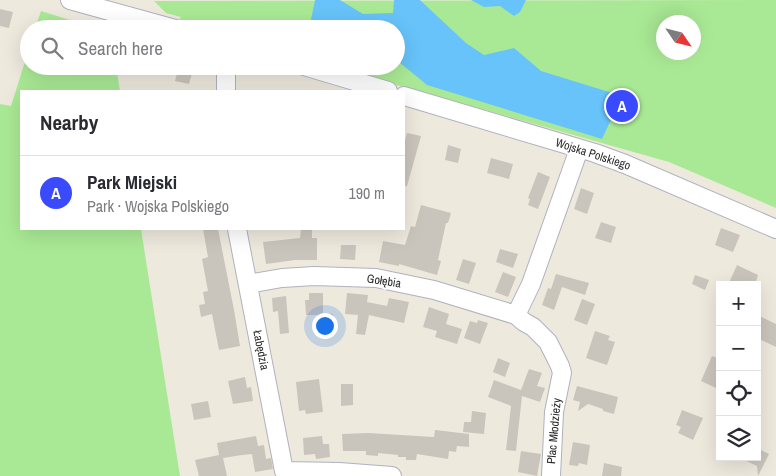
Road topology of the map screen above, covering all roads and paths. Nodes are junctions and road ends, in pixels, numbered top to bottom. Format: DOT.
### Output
graph roads {
  1 [pos="70,0"];
  2 [pos="142,20"];
  3 [pos="226,75"];
  4 [pos="334,75"];
  5 [pos="226,90"];
  6 [pos="385,90"];
  7 [pos="405,96"];
  8 [pos="579,149"];
  9 [pos="776,229"];
  10 [pos="236,230"];
  11 [pos="248,284"];
  12 [pos="516,315"];
  13 [pos="392,476"];
  14 [pos="551,476"];
  1 -- 2 [label="street"];
  3 -- 5 [label="street"];
  4 -- 6 [label="street"];
  7 -- 8 [label="street, Wojska Polskiego"];
  8 -- 9 [label="street, Wojska Polskiego"];
  8 -- 12 [label="street"];
  10 -- 11 [label="street, Łabędzia"];
  11 -- 12 [label="street, Gołębia"];
  11 -- 13 [label="street, Łabędzia"];
  12 -- 14 [label="street, Plac Młodzieży"];
}
